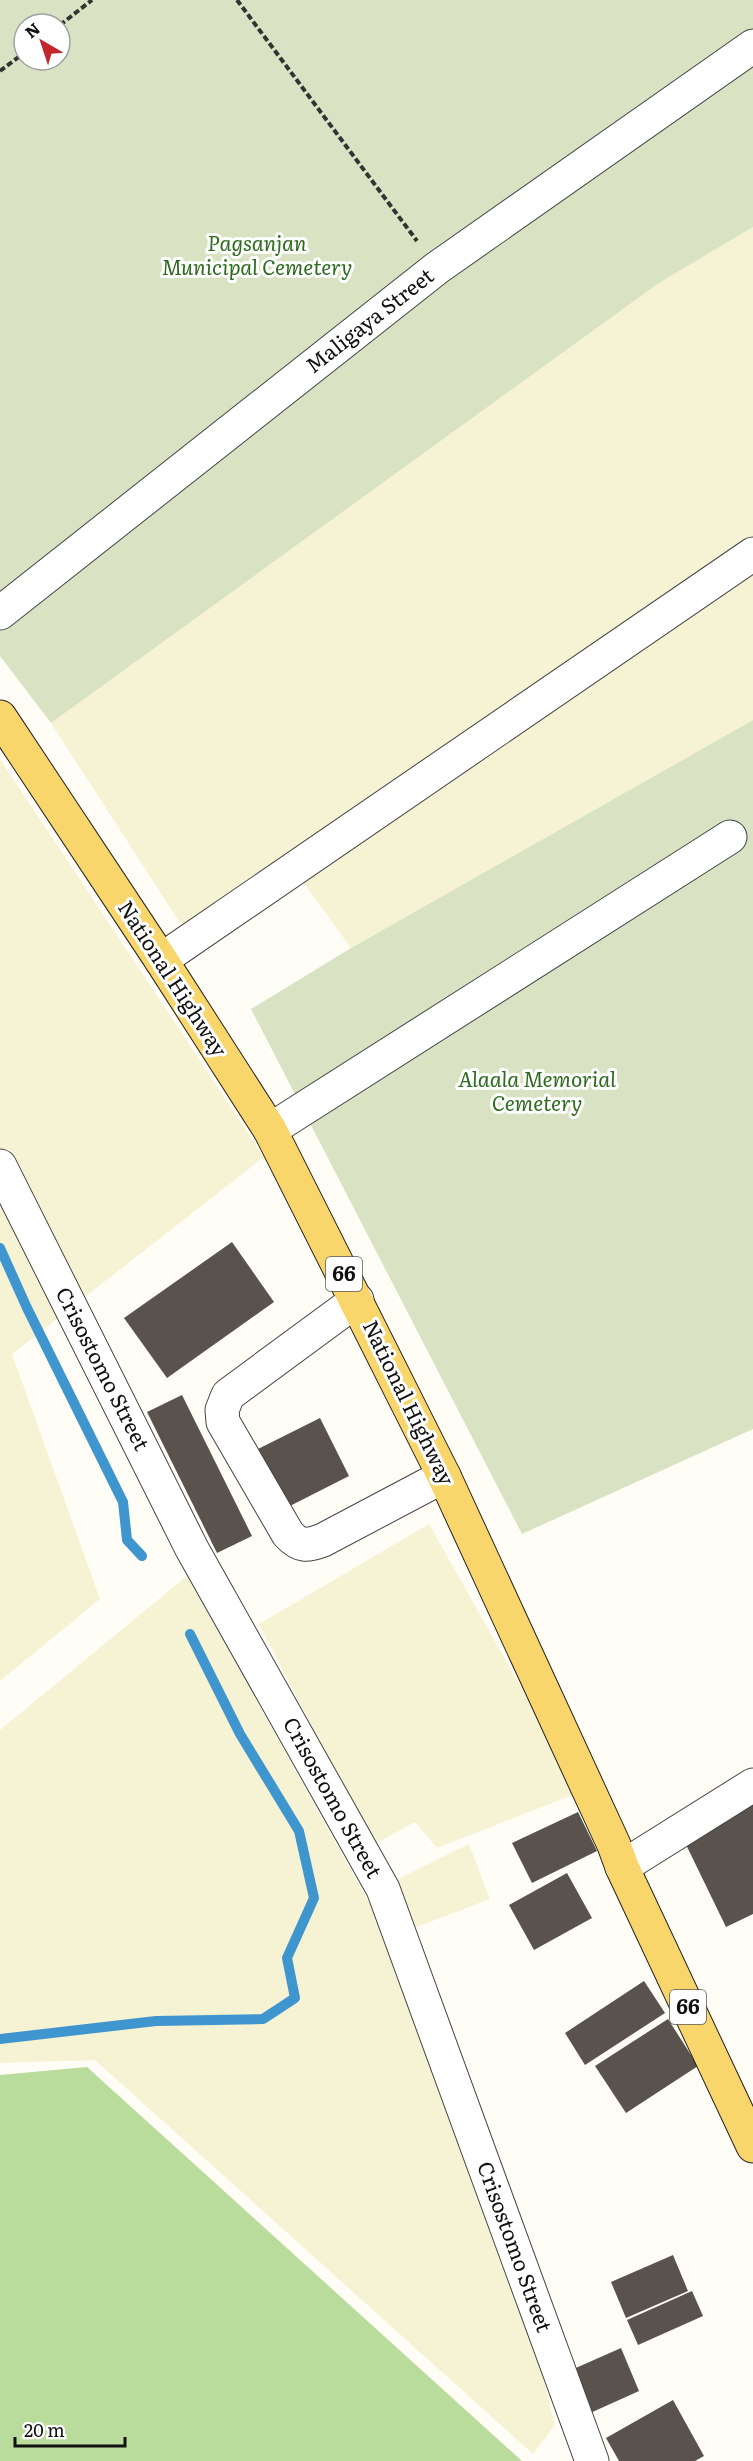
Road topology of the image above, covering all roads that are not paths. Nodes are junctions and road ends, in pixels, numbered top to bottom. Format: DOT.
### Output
graph roads {
  1 [pos="753,46"];
  2 [pos="753,554"];
  3 [pos="0,613"];
  4 [pos="0,717"];
  5 [pos="730,837"];
  6 [pos="161,960"];
  7 [pos="270,1130"];
  8 [pos="0,1166"];
  9 [pos="357,1300"];
  10 [pos="444,1476"];
  11 [pos="753,1785"];
  12 [pos="622,1867"];
  13 [pos="753,2146"];
  14 [pos="592,2461"];
  1 -- 3 [label="street, Maligaya Street"];
  2 -- 6 [label="street"];
  4 -- 6 [label="main road, National Highway / 66"];
  5 -- 7 [label="street"];
  6 -- 7 [label="main road, National Highway / 66"];
  7 -- 9 [label="main road, National Highway / 66"];
  8 -- 14 [label="street, Crisostomo Street"];
  9 -- 10 [label="main road, National Highway / 66"];
  9 -- 10 [label="street"];
  10 -- 12 [label="main road, National Highway / 66"];
  11 -- 12 [label="street"];
  12 -- 13 [label="main road, 66"];
}
